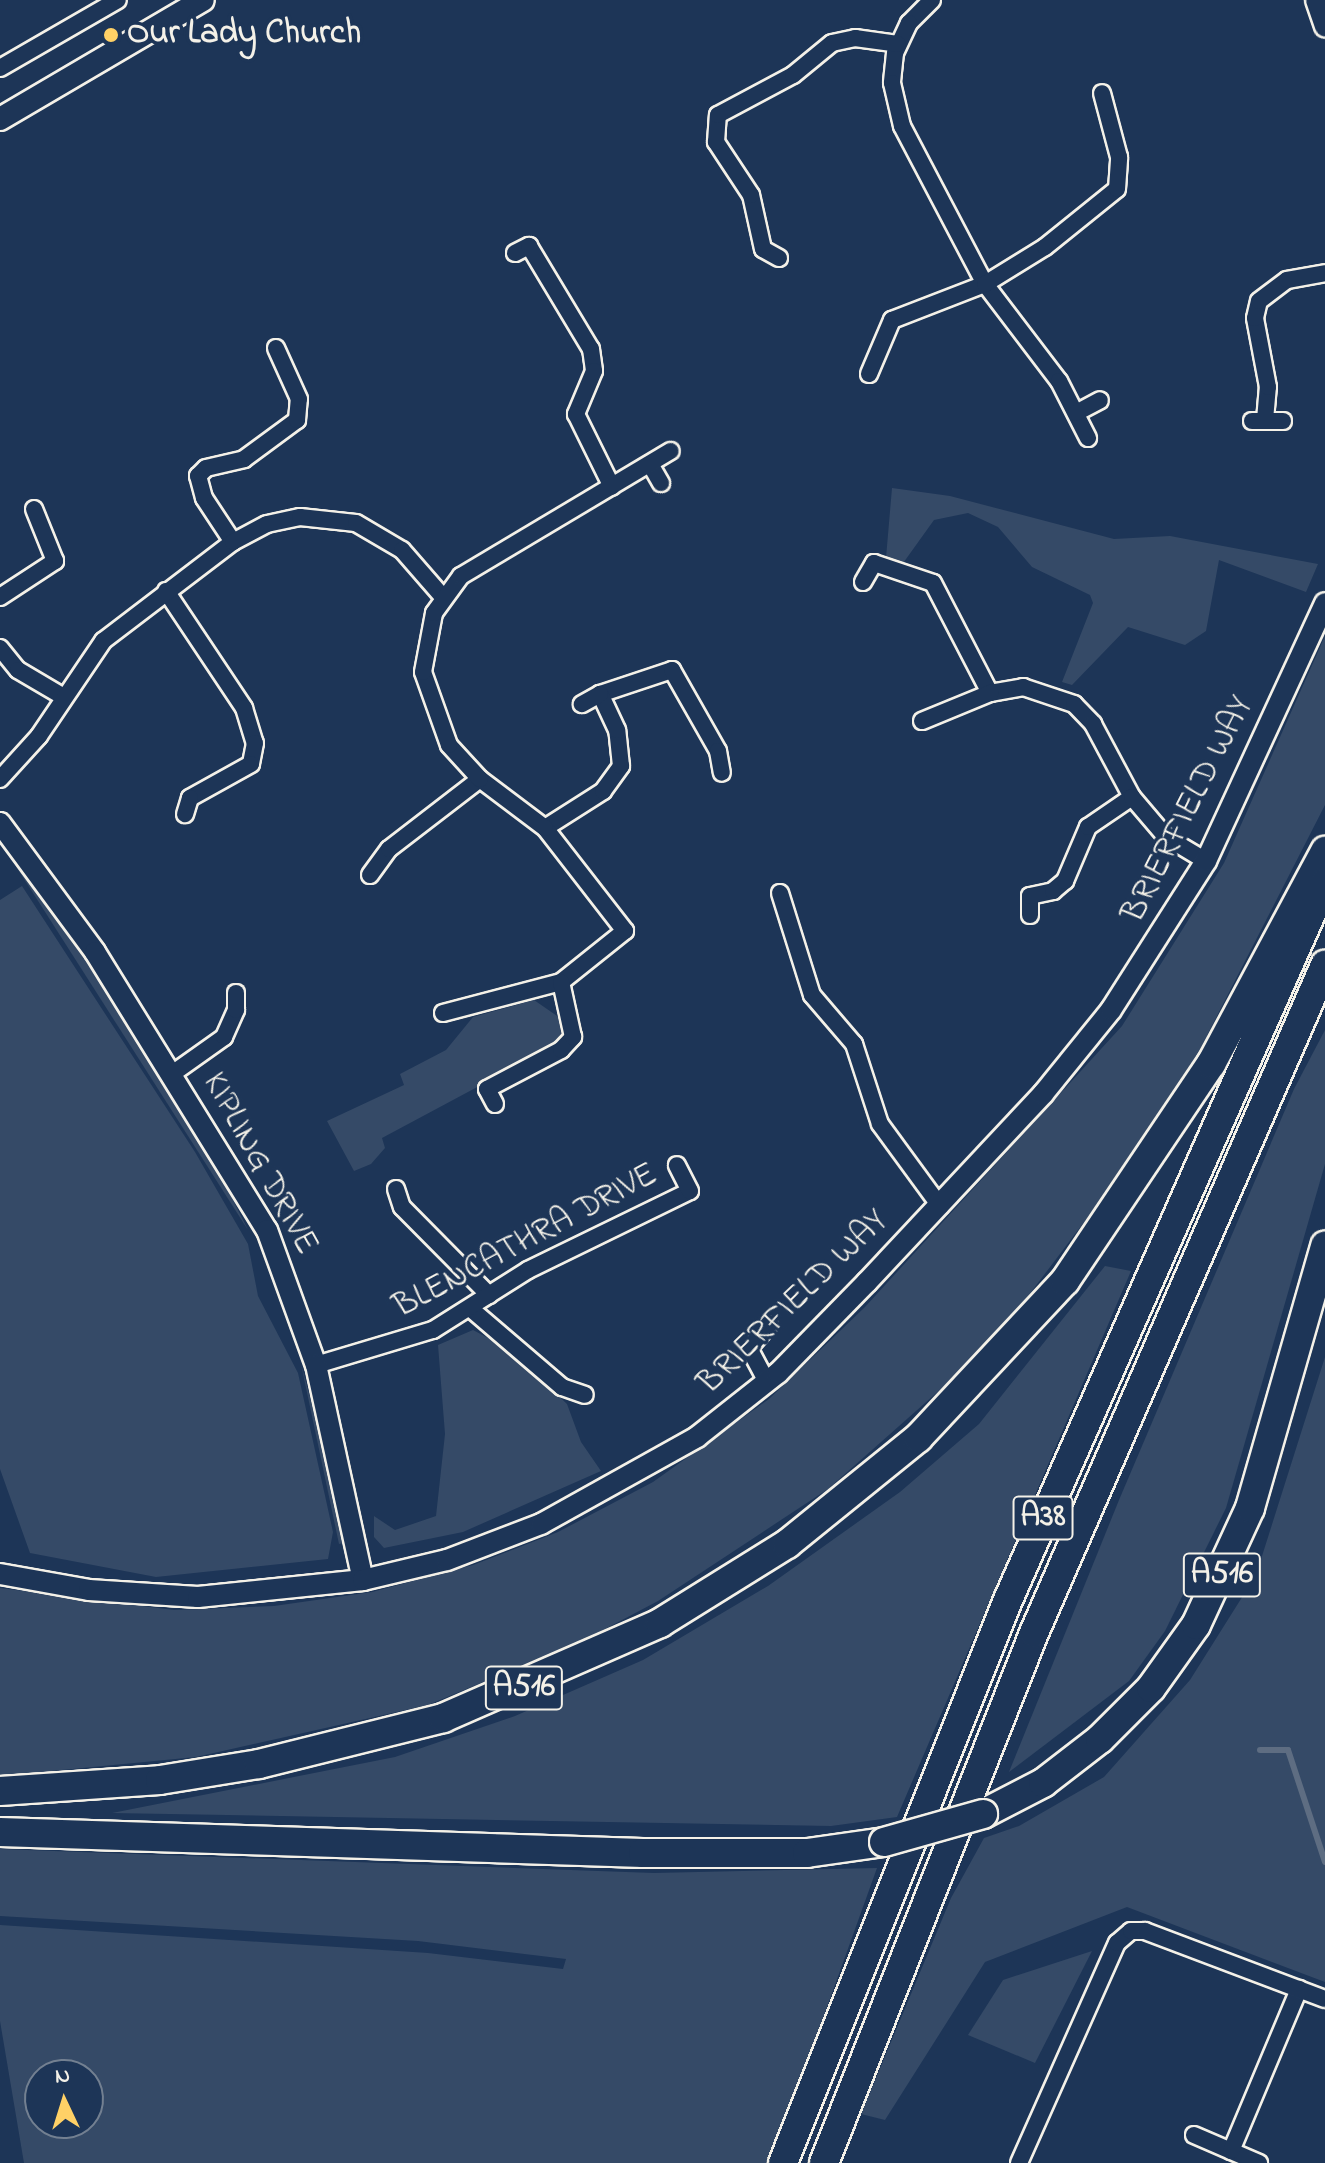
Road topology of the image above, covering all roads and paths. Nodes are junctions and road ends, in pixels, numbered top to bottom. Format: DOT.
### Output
graph roads {
  1 [pos="118,0"];
  2 [pos="932,0"];
  3 [pos="1316,0"];
  4 [pos="189,4"];
  5 [pos="1325,26"];
  6 [pos="898,44"];
  7 [pos="0,68"];
  8 [pos="1102,93"];
  9 [pos="1,117"];
  10 [pos="515,253"];
  11 [pos="779,258"];
  12 [pos="1325,273"];
  13 [pos="985,284"];
  14 [pos="276,348"];
  15 [pos="869,374"];
  16 [pos="1100,400"];
  17 [pos="1076,413"];
  18 [pos="1283,421"];
  19 [pos="1088,438"];
  20 [pos="671,451"];
  21 [pos="650,464"];
  22 [pos="661,483"];
  23 [pos="612,487"];
  24 [pos="34,509"];
  25 [pos="233,542"];
  26 [pos="863,582"];
  27 [pos="166,591"];
  28 [pos="442,596"];
  29 [pos="0,597"];
  30 [pos="1325,603"];
  31 [pos="0,648"];
  32 [pos="990,693"];
  33 [pos="600,694"];
  34 [pos="62,696"];
  35 [pos="582,704"];
  36 [pos="922,721"];
  37 [pos="722,773"];
  38 [pos="0,779"];
  39 [pos="480,779"];
  40 [pos="1132,797"];
  41 [pos="185,814"];
  42 [pos="0,823"];
  43 [pos="545,828"];
  44 [pos="1325,851"];
  45 [pos="1206,861"];
  46 [pos="370,875"];
  47 [pos="1325,882"];
  48 [pos="780,893"];
  49 [pos="1030,915"];
  50 [pos="1325,965"];
  51 [pos="561,982"];
  52 [pos="236,993"];
  53 [pos="443,1013"];
  54 [pos="172,1074"];
  55 [pos="495,1104"];
  56 [pos="677,1165"];
  57 [pos="396,1189"];
  58 [pos="940,1206"];
  59 [pos="1325,1246"];
  60 [pos="489,1295"];
  61 [pos="471,1309"];
  62 [pos="769,1325"];
  63 [pos="316,1365"];
  64 [pos="767,1382"];
  65 [pos="585,1395"];
  66 [pos="0,1574"];
  67 [pos="363,1580"];
  68 [pos="0,1791"];
  69 [pos="0,1832"];
  70 [pos="1299,1989"];
  71 [pos="1325,1999"];
  72 [pos="1194,2135"];
  73 [pos="1231,2151"];
  74 [pos="783,2163"];
  75 [pos="824,2163"];
  76 [pos="1019,2163"];
  77 [pos="1259,2163"];
  1 -- 7 [label="street"];
  2 -- 6 [label="street"];
  3 -- 5 [label="street"];
  4 -- 9 [label="main road"];
  6 -- 11 [label="street"];
  6 -- 13 [label="street"];
  8 -- 13 [label="street"];
  10 -- 23 [label="street"];
  12 -- 18 [label="street"];
  13 -- 15 [label="street"];
  13 -- 17 [label="street"];
  14 -- 25 [label="street"];
  16 -- 17 [label="street"];
  17 -- 19 [label="street"];
  20 -- 21 [label="street"];
  21 -- 22 [label="street"];
  21 -- 23 [label="street"];
  23 -- 28 [label="street"];
  24 -- 29 [label="street"];
  25 -- 27 [label="street"];
  25 -- 28 [label="street"];
  26 -- 32 [label="street"];
  27 -- 34 [label="street"];
  27 -- 41 [label="street"];
  28 -- 39 [label="street"];
  30 -- 45 [label="street, BRIERFIELD WAY"];
  31 -- 34 [label="street"];
  32 -- 36 [label="street"];
  32 -- 40 [label="street"];
  33 -- 35 [label="street"];
  33 -- 37 [label="street"];
  33 -- 43 [label="street"];
  34 -- 38 [label="street"];
  39 -- 43 [label="street"];
  39 -- 46 [label="street"];
  40 -- 45 [label="street"];
  40 -- 49 [label="street"];
  42 -- 54 [label="street, KIPLING DRIVE"];
  43 -- 51 [label="street"];
  44 -- 68 [label="highway, A516"];
  45 -- 58 [label="street, BRIERFIELD WAY"];
  47 -- 74 [label="highway, A38"];
  48 -- 58 [label="street"];
  50 -- 75 [label="highway, A38"];
  51 -- 53 [label="street"];
  51 -- 55 [label="street"];
  52 -- 54 [label="street"];
  54 -- 63 [label="street, KIPLING DRIVE"];
  56 -- 60 [label="street, BLENCATHRA DRIVE"];
  57 -- 60 [label="street"];
  58 -- 64 [label="street, BRIERFIELD WAY"];
  59 -- 69 [label="highway, A516, bridge"];
  60 -- 61 [label="street, BLENCATHRA DRIVE"];
  61 -- 63 [label="street, BLENCATHRA DRIVE"];
  61 -- 65 [label="street"];
  62 -- 64 [label="street"];
  63 -- 67 [label="street, KIPLING DRIVE"];
  64 -- 67 [label="street, BRIERFIELD WAY"];
  66 -- 67 [label="street, BRIERFIELD WAY"];
  70 -- 71 [label="street"];
  70 -- 73 [label="street"];
  70 -- 76 [label="street"];
  72 -- 73 [label="street"];
  73 -- 77 [label="street"];
}
